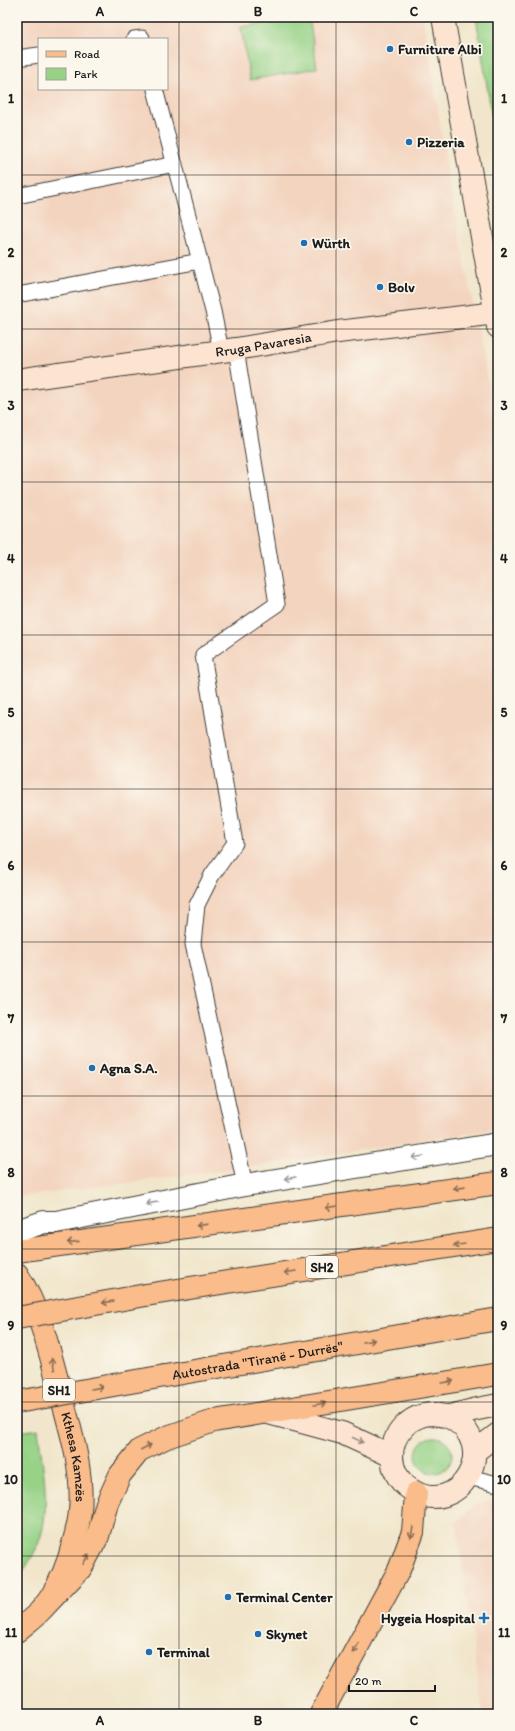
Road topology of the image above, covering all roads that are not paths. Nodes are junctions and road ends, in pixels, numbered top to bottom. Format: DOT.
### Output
graph roads {
  1 [pos="443,17"];
  2 [pos="38,54"];
  3 [pos="17,58"];
  4 [pos="155,90"];
  5 [pos="175,164"];
  6 [pos="17,196"];
  7 [pos="200,261"];
  8 [pos="17,295"];
  9 [pos="497,321"];
  10 [pos="229,350"];
  11 [pos="17,380"];
  12 [pos="498,1144"];
  13 [pos="498,1183"];
  14 [pos="245,1185"];
  15 [pos="17,1231"];
  16 [pos="498,1239"];
  17 [pos="17,1251"];
  18 [pos="17,1274"];
  19 [pos="17,1318"];
  20 [pos="498,1319"];
  21 [pos="498,1374"];
  22 [pos="17,1402"];
  23 [pos="498,1405"];
  24 [pos="268,1413"];
  25 [pos="447,1416"];
  26 [pos="498,1434"];
  27 [pos="474,1452"];
  28 [pos="392,1456"];
  29 [pos="468,1477"];
  30 [pos="498,1484"];
  31 [pos="416,1493"];
  32 [pos="42,1609"];
  33 [pos="17,1631"];
  34 [pos="322,1714"];
  1 -- 9 [label="main road"];
  2 -- 3 [label="lane"];
  4 -- 5 [label="lane"];
  5 -- 6 [label="lane"];
  5 -- 7 [label="lane"];
  7 -- 8 [label="lane"];
  7 -- 10 [label="lane"];
  9 -- 10 [label="main road, Rruga Pavaresia"];
  10 -- 11 [label="main road, Rruga Pavaresia"];
  10 -- 14 [label="lane"];
  12 -- 14 [label="street, one-way"];
  13 -- 17 [label="main road, one-way"];
  14 -- 15 [label="street, one-way"];
  16 -- 19 [label="main road, SH2, one-way, bridge"];
  32 -- 18 [label="main road, Kthesa Kamzës / SH1, one-way"];
  22 -- 20 [label="main road, Autostrada \"Tiranë - Durrës\", one-way, bridge"];
  24 -- 21 [label="main road, one-way"];
  23 -- 25 [label="main road"];
  24 -- 28 [label="main road, one-way"];
  32 -- 24 [label="main road, one-way"];
  25 -- 27 [label="main road"];
  25 -- 28 [label="main road"];
  26 -- 27 [label="main road"];
  27 -- 29 [label="main road"];
  28 -- 31 [label="main road"];
  29 -- 30 [label="lane"];
  29 -- 31 [label="main road"];
  31 -- 34 [label="main road, one-way"];
  32 -- 33 [label="main road, Kthesa Kamzës / SH1"];
}
